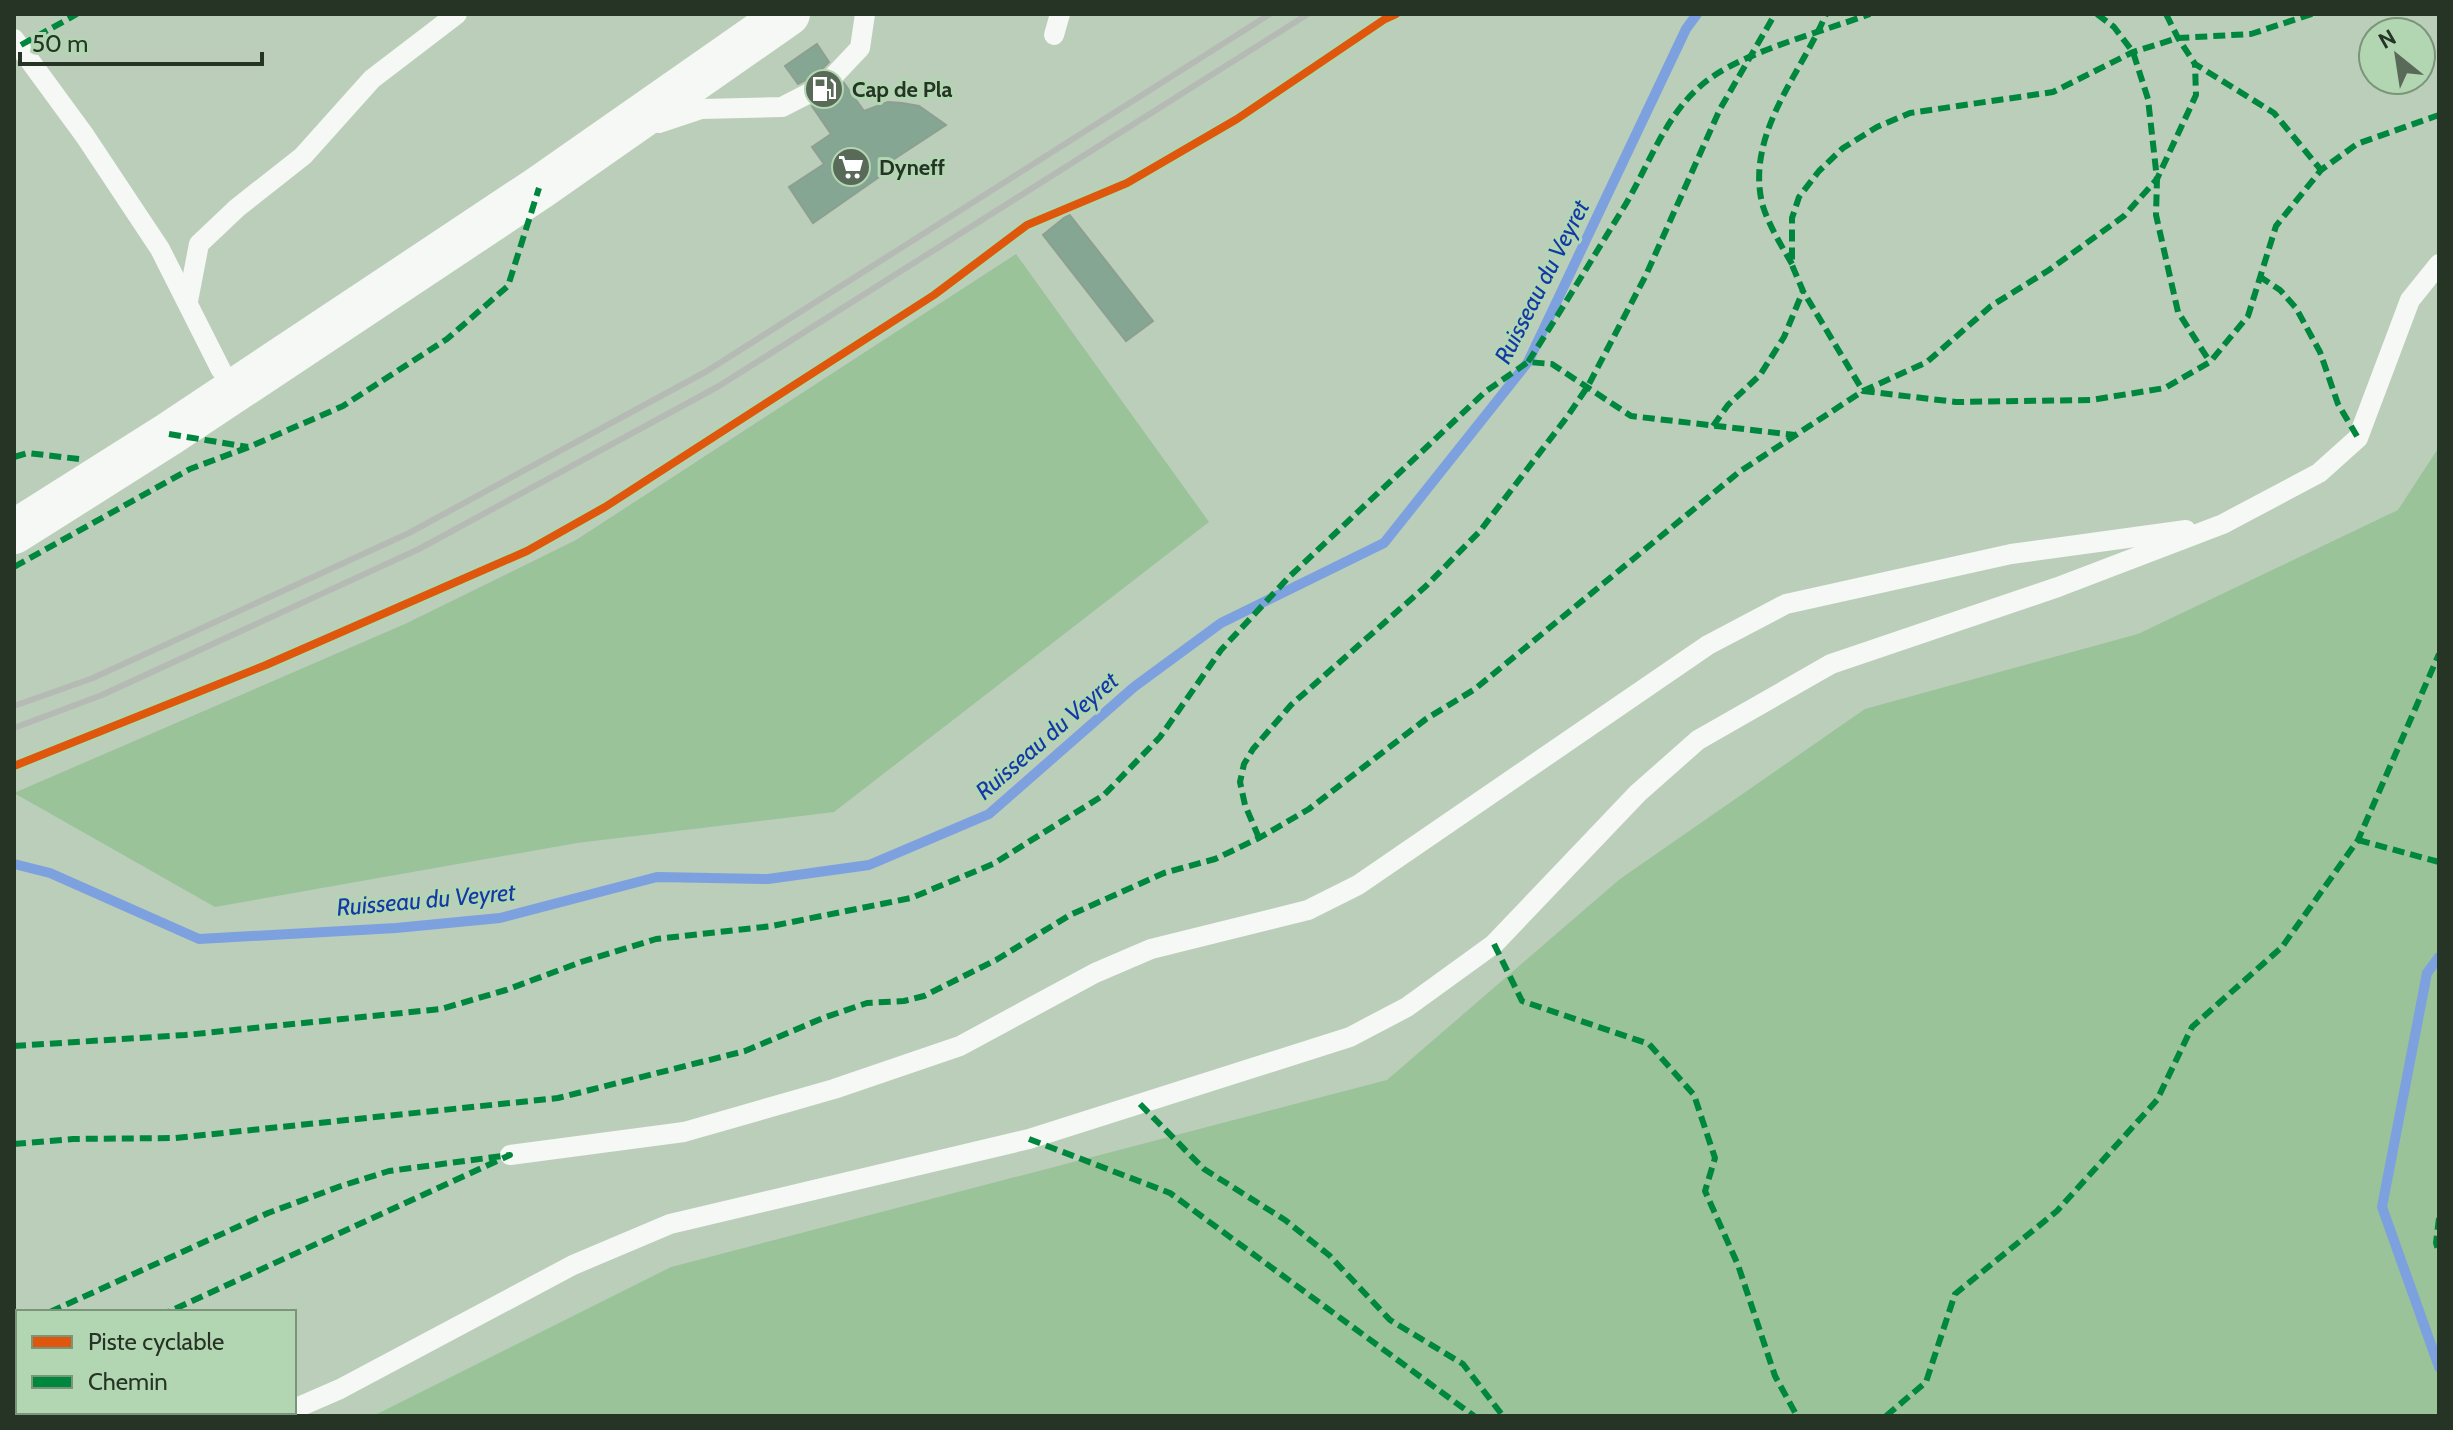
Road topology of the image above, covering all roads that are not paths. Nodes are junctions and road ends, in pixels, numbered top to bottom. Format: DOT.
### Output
graph roads {
  1 [pos="457,14"];
  2 [pos="749,14"];
  3 [pos="788,14"];
  4 [pos="865,14"];
  5 [pos="1060,14"];
  6 [pos="1054,35"];
  7 [pos="14,39"];
  8 [pos="2439,264"];
  9 [pos="188,301"];
  10 [pos="339,321"];
  11 [pos="221,370"];
  12 [pos="14,500"];
  13 [pos="2223,524"];
  14 [pos="14,532"];
  15 [pos="510,1155"];
  16 [pos="296,1408"];
  1 -- 9 [label="lane"];
  2 -- 11 [label="main road"];
  3 -- 10 [label="main road"];
  4 -- 10 [label="lane"];
  5 -- 6 [label="lane"];
  7 -- 9 [label="lane"];
  8 -- 13 [label="lane"];
  9 -- 11 [label="lane"];
  10 -- 14 [label="main road"];
  11 -- 12 [label="main road"];
  13 -- 15 [label="lane"];
  13 -- 16 [label="lane"];
}
